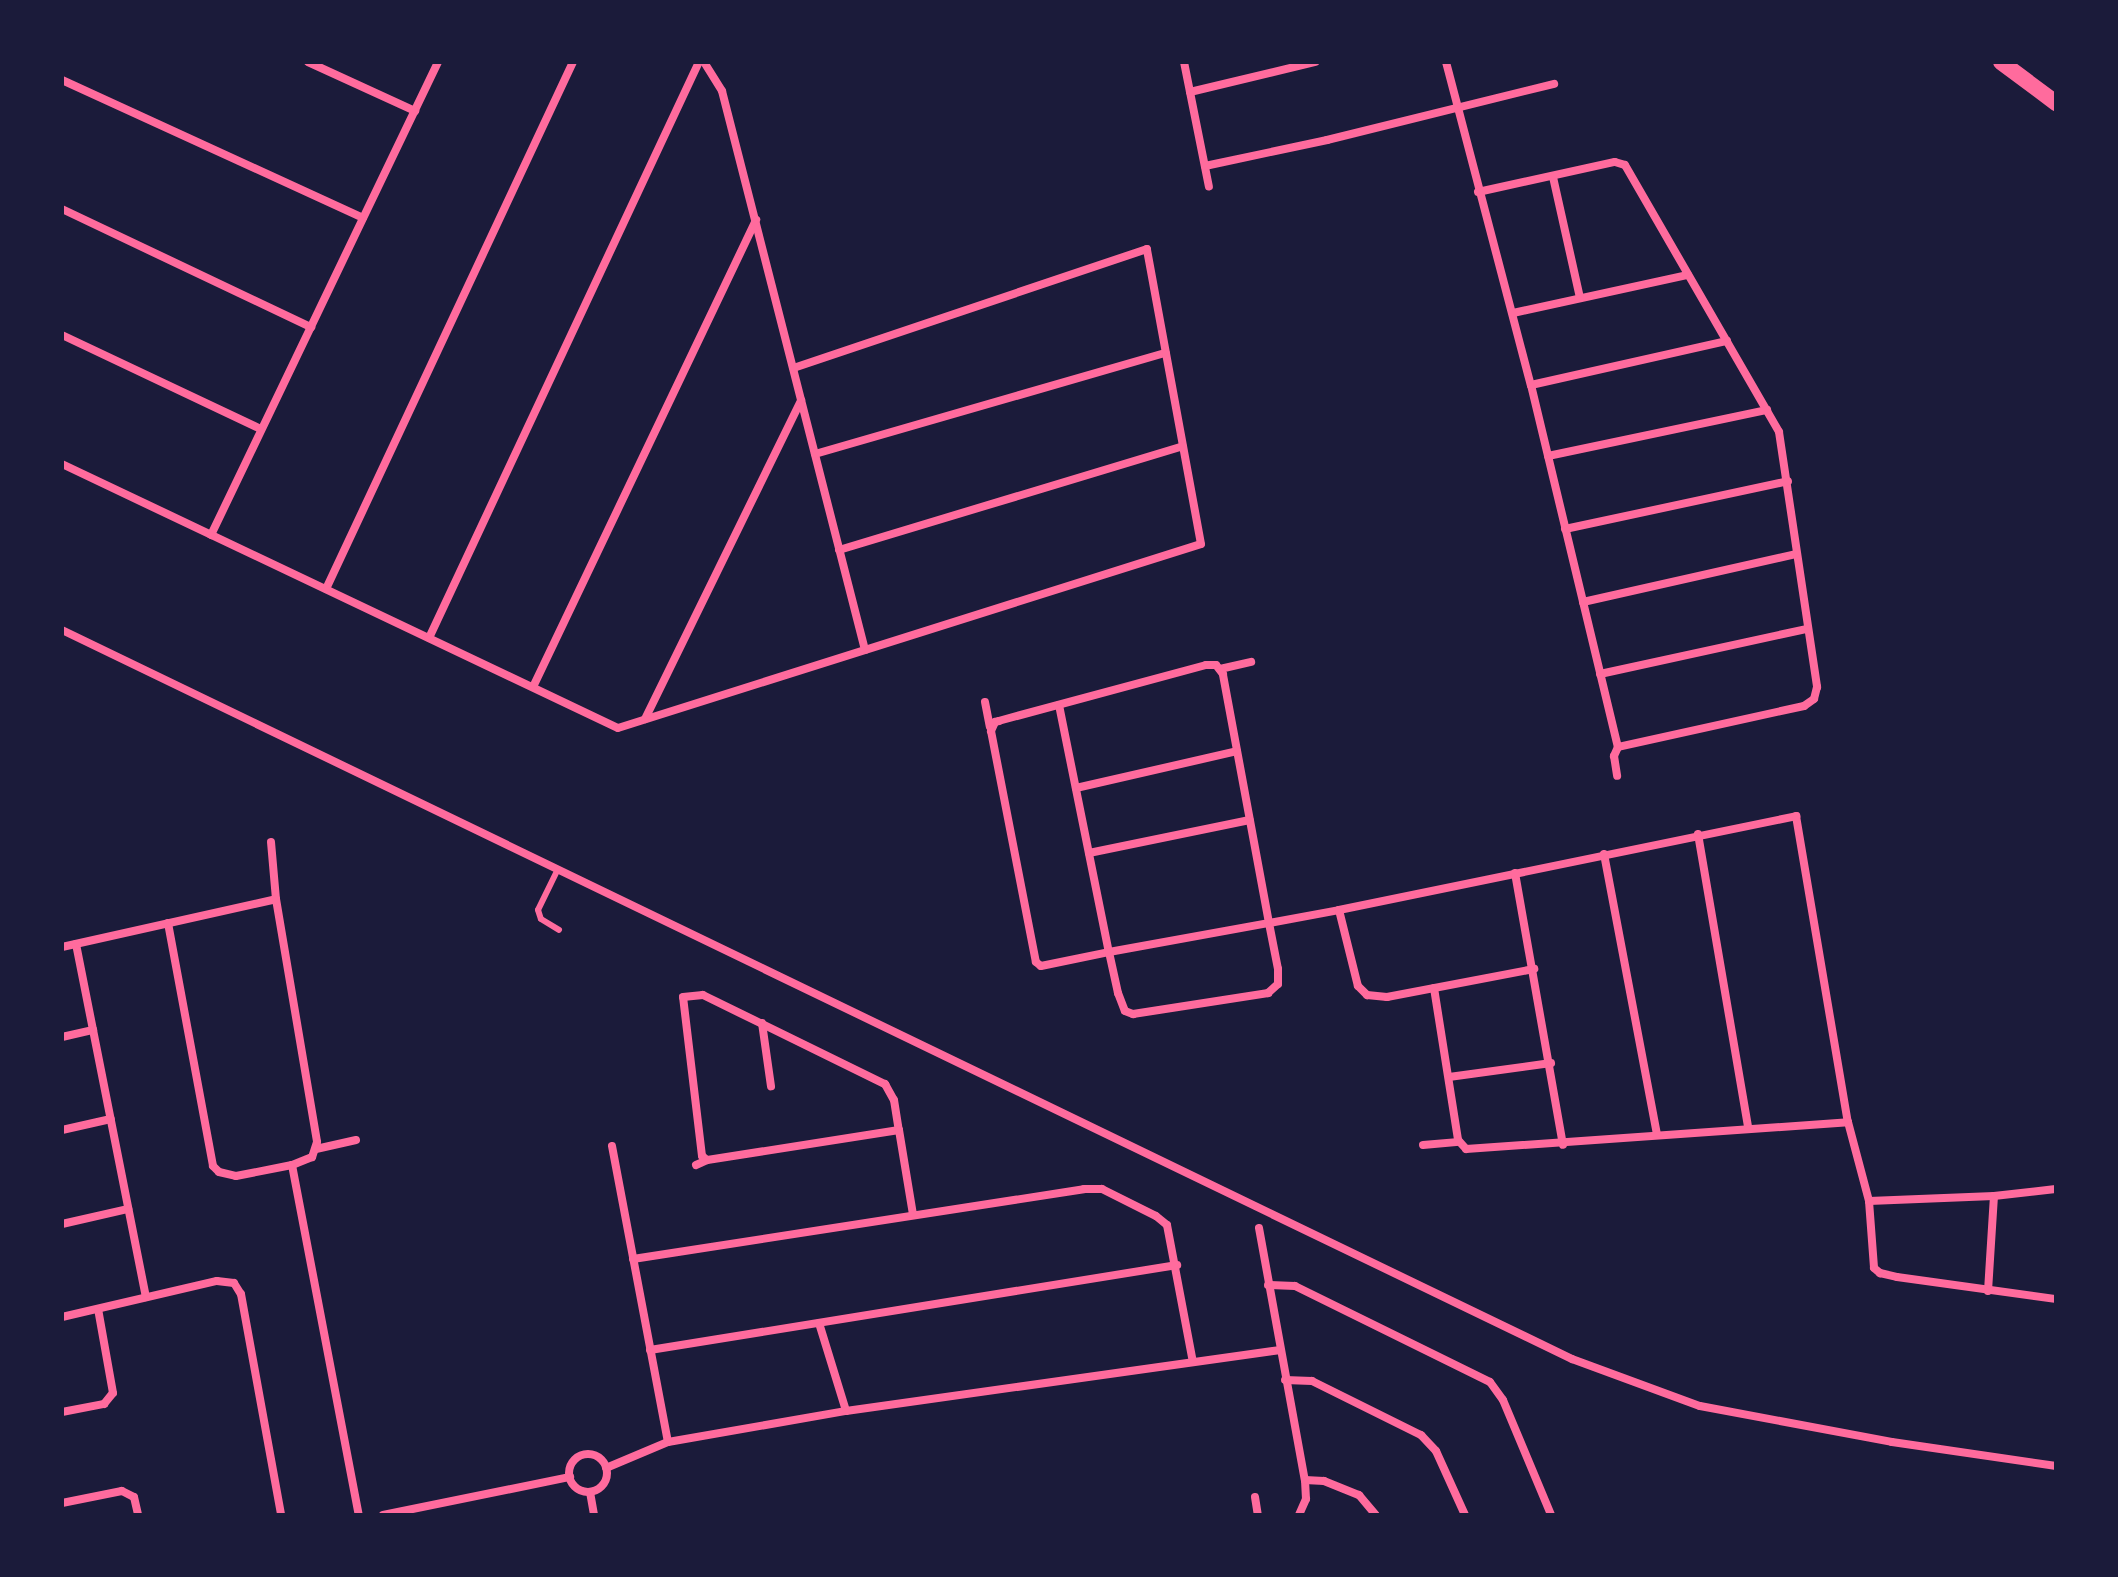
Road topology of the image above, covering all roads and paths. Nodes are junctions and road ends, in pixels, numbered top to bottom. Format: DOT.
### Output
graph roads {
  1 [pos="308,62"];
  2 [pos="438,62"];
  3 [pos="573,62"];
  4 [pos="702,62"];
  5 [pos="1184,62"];
  6 [pos="1315,62"];
  7 [pos="1446,62"];
  8 [pos="2001,62"];
  9 [pos="62,80"];
  10 [pos="1554,84"];
  11 [pos="1190,92"];
  12 [pos="2056,103"];
  13 [pos="1458,108"];
  14 [pos="415,111"];
  15 [pos="1205,166"];
  16 [pos="1553,177"];
  17 [pos="1209,187"];
  18 [pos="1478,192"];
  19 [pos="62,209"];
  20 [pos="363,218"];
  21 [pos="756,220"];
  22 [pos="1688,275"];
  23 [pos="1580,298"];
  24 [pos="1513,313"];
  25 [pos="311,327"];
  26 [pos="62,335"];
  27 [pos="1727,341"];
  28 [pos="1166,353"];
  29 [pos="793,368"];
  30 [pos="1531,385"];
  31 [pos="801,399"];
  32 [pos="1767,410"];
  33 [pos="261,429"];
  34 [pos="1183,446"];
  35 [pos="815,454"];
  36 [pos="1548,456"];
  37 [pos="62,464"];
  38 [pos="1788,481"];
  39 [pos="1565,529"];
  40 [pos="211,535"];
  41 [pos="839,550"];
  42 [pos="1796,554"];
  43 [pos="326,589"];
  44 [pos="1583,602"];
  45 [pos="1807,629"];
  46 [pos="62,630"];
  47 [pos="429,638"];
  48 [pos="865,650"];
  49 [pos="1251,662"];
  50 [pos="1220,669"];
  51 [pos="1600,674"];
  52 [pos="533,687"];
  53 [pos="985,702"];
  54 [pos="1059,705"];
  55 [pos="645,719"];
  56 [pos="990,728"];
  57 [pos="1618,747"];
  58 [pos="1237,751"];
  59 [pos="1617,776"];
  60 [pos="1076,788"];
  61 [pos="1250,820"];
  62 [pos="1698,834"];
  63 [pos="271,842"];
  64 [pos="1089,853"];
  65 [pos="1604,854"];
  66 [pos="557,871"];
  67 [pos="1515,873"];
  68 [pos="276,899"];
  69 [pos="1339,910"];
  70 [pos="168,923"];
  71 [pos="1269,923"];
  72 [pos="559,930"];
  73 [pos="76,944"];
  74 [pos="62,947"];
  75 [pos="1109,952"];
  76 [pos="1534,969"];
  77 [pos="1434,988"];
  78 [pos="762,1023"];
  79 [pos="93,1030"];
  80 [pos="62,1037"];
  81 [pos="1551,1063"];
  82 [pos="1449,1077"];
  83 [pos="771,1086"];
  84 [pos="111,1119"];
  85 [pos="1848,1122"];
  86 [pos="1748,1127"];
  87 [pos="62,1130"];
  88 [pos="899,1130"];
  89 [pos="1657,1135"];
  90 [pos="356,1140"];
  91 [pos="1459,1142"];
  92 [pos="1423,1145"];
  93 [pos="1563,1145"];
  94 [pos="612,1146"];
  95 [pos="316,1149"];
  96 [pos="707,1160"];
  97 [pos="292,1165"];
  98 [pos="696,1165"];
  99 [pos="2056,1189"];
  100 [pos="1994,1196"];
  101 [pos="1869,1201"];
  102 [pos="128,1209"];
  103 [pos="913,1215"];
  104 [pos="62,1224"];
  105 [pos="1259,1228"];
  106 [pos="633,1259"];
  107 [pos="1177,1265"];
  108 [pos="1268,1285"];
  109 [pos="1988,1291"];
  110 [pos="146,1297"];
  111 [pos="2056,1299"];
  112 [pos="98,1309"];
  113 [pos="62,1317"];
  114 [pos="819,1323"];
  115 [pos="650,1350"];
  116 [pos="1279,1350"];
  117 [pos="1193,1362"];
  118 [pos="1285,1380"];
  119 [pos="846,1411"];
  120 [pos="62,1412"];
  121 [pos="668,1442"];
  122 [pos="2056,1466"];
  123 [pos="606,1468"];
  124 [pos="570,1477"];
  125 [pos="1305,1480"];
  126 [pos="590,1492"];
  127 [pos="1255,1497"];
  128 [pos="62,1503"];
  129 [pos="138,1515"];
  130 [pos="281,1515"];
  131 [pos="359,1515"];
  132 [pos="383,1515"];
  133 [pos="594,1515"];
  134 [pos="1258,1515"];
  135 [pos="1299,1515"];
  136 [pos="1376,1515"];
  137 [pos="1465,1515"];
  138 [pos="1551,1515"];
  1 -- 14 [label="street"];
  2 -- 14 [label="street"];
  3 -- 43 [label="street"];
  4 -- 21 [label="street"];
  4 -- 47 [label="street"];
  5 -- 11 [label="street"];
  6 -- 11 [label="street"];
  7 -- 13 [label="street"];
  8 -- 12 [label="main road"];
  9 -- 20 [label="street"];
  10 -- 13 [label="street"];
  11 -- 15 [label="street"];
  13 -- 15 [label="street"];
  13 -- 18 [label="street"];
  14 -- 20 [label="street"];
  15 -- 17 [label="street"];
  16 -- 18 [label="street"];
  16 -- 22 [label="street"];
  16 -- 23 [label="street"];
  18 -- 24 [label="street"];
  19 -- 25 [label="street"];
  20 -- 25 [label="street"];
  21 -- 29 [label="street"];
  21 -- 52 [label="street"];
  22 -- 23 [label="street"];
  22 -- 27 [label="street"];
  23 -- 24 [label="street"];
  24 -- 30 [label="street"];
  25 -- 33 [label="street"];
  26 -- 33 [label="street"];
  27 -- 30 [label="street"];
  27 -- 32 [label="street"];
  28 -- 29 [label="street"];
  28 -- 34 [label="street"];
  28 -- 35 [label="street"];
  29 -- 31 [label="street"];
  30 -- 36 [label="street"];
  31 -- 35 [label="street"];
  31 -- 55 [label="street"];
  32 -- 36 [label="street"];
  32 -- 38 [label="street"];
  33 -- 40 [label="street"];
  34 -- 41 [label="street"];
  34 -- 48 [label="street"];
  35 -- 41 [label="street"];
  36 -- 39 [label="street"];
  37 -- 40 [label="street"];
  38 -- 39 [label="street"];
  38 -- 42 [label="street"];
  39 -- 44 [label="street"];
  40 -- 43 [label="street"];
  41 -- 48 [label="street"];
  42 -- 44 [label="street"];
  42 -- 45 [label="street"];
  43 -- 47 [label="street"];
  44 -- 51 [label="street"];
  45 -- 51 [label="street"];
  45 -- 57 [label="street"];
  46 -- 66 [label="street"];
  47 -- 52 [label="street"];
  48 -- 55 [label="street"];
  49 -- 50 [label="street"];
  50 -- 54 [label="street"];
  50 -- 58 [label="street"];
  51 -- 57 [label="street"];
  52 -- 55 [label="street"];
  53 -- 56 [label="street"];
  54 -- 56 [label="street"];
  54 -- 60 [label="street"];
  56 -- 75 [label="street"];
  57 -- 59 [label="street"];
  58 -- 60 [label="street"];
  58 -- 61 [label="street"];
  60 -- 64 [label="street"];
  61 -- 64 [label="street"];
  61 -- 71 [label="street"];
  62 -- 65 [label="street"];
  62 -- 85 [label="street"];
  62 -- 86 [label="street"];
  63 -- 68 [label="street"];
  64 -- 75 [label="street"];
  65 -- 67 [label="street"];
  65 -- 89 [label="street"];
  66 -- 72 [label="lane"];
  66 -- 122 [label="street"];
  67 -- 69 [label="street"];
  67 -- 76 [label="street"];
  68 -- 70 [label="street"];
  68 -- 95 [label="street"];
  69 -- 71 [label="street"];
  69 -- 77 [label="street"];
  70 -- 73 [label="street"];
  70 -- 97 [label="street"];
  71 -- 75 [label="street"];
  71 -- 75 [label="street"];
  73 -- 74 [label="street"];
  73 -- 79 [label="street"];
  76 -- 77 [label="street"];
  76 -- 81 [label="street"];
  77 -- 82 [label="street"];
  78 -- 83 [label="street"];
  78 -- 88 [label="street"];
  78 -- 96 [label="street"];
  79 -- 80 [label="street"];
  79 -- 84 [label="street"];
  81 -- 82 [label="street"];
  81 -- 93 [label="street"];
  82 -- 91 [label="street"];
  84 -- 87 [label="street"];
  84 -- 102 [label="street"];
  85 -- 86 [label="street"];
  85 -- 101 [label="street"];
  86 -- 89 [label="street"];
  88 -- 96 [label="street"];
  88 -- 103 [label="street"];
  89 -- 93 [label="street"];
  90 -- 95 [label="street"];
  91 -- 92 [label="street"];
  91 -- 93 [label="street"];
  94 -- 106 [label="street"];
  95 -- 97 [label="street"];
  96 -- 98 [label="street"];
  97 -- 131 [label="street"];
  99 -- 100 [label="street"];
  100 -- 101 [label="street"];
  100 -- 109 [label="street"];
  101 -- 109 [label="street"];
  102 -- 104 [label="street"];
  102 -- 110 [label="street"];
  103 -- 106 [label="street"];
  103 -- 107 [label="street"];
  105 -- 108 [label="street"];
  106 -- 115 [label="street"];
  107 -- 114 [label="street"];
  107 -- 117 [label="street"];
  108 -- 116 [label="street"];
  108 -- 138 [label="street"];
  109 -- 111 [label="street"];
  110 -- 112 [label="street"];
  110 -- 130 [label="street"];
  112 -- 113 [label="street"];
  112 -- 120 [label="street"];
  114 -- 115 [label="street"];
  114 -- 119 [label="street"];
  115 -- 121 [label="street"];
  116 -- 117 [label="street"];
  116 -- 118 [label="street"];
  117 -- 119 [label="street"];
  118 -- 125 [label="street"];
  118 -- 137 [label="street"];
  119 -- 121 [label="street"];
  121 -- 123 [label="street"];
  123 -- 124 [label="street"];
  123 -- 126 [label="street"];
  124 -- 126 [label="street"];
  124 -- 132 [label="street"];
  125 -- 135 [label="street"];
  125 -- 136 [label="street"];
  126 -- 133 [label="street"];
  127 -- 134 [label="street"];
  128 -- 129 [label="street"];
}
